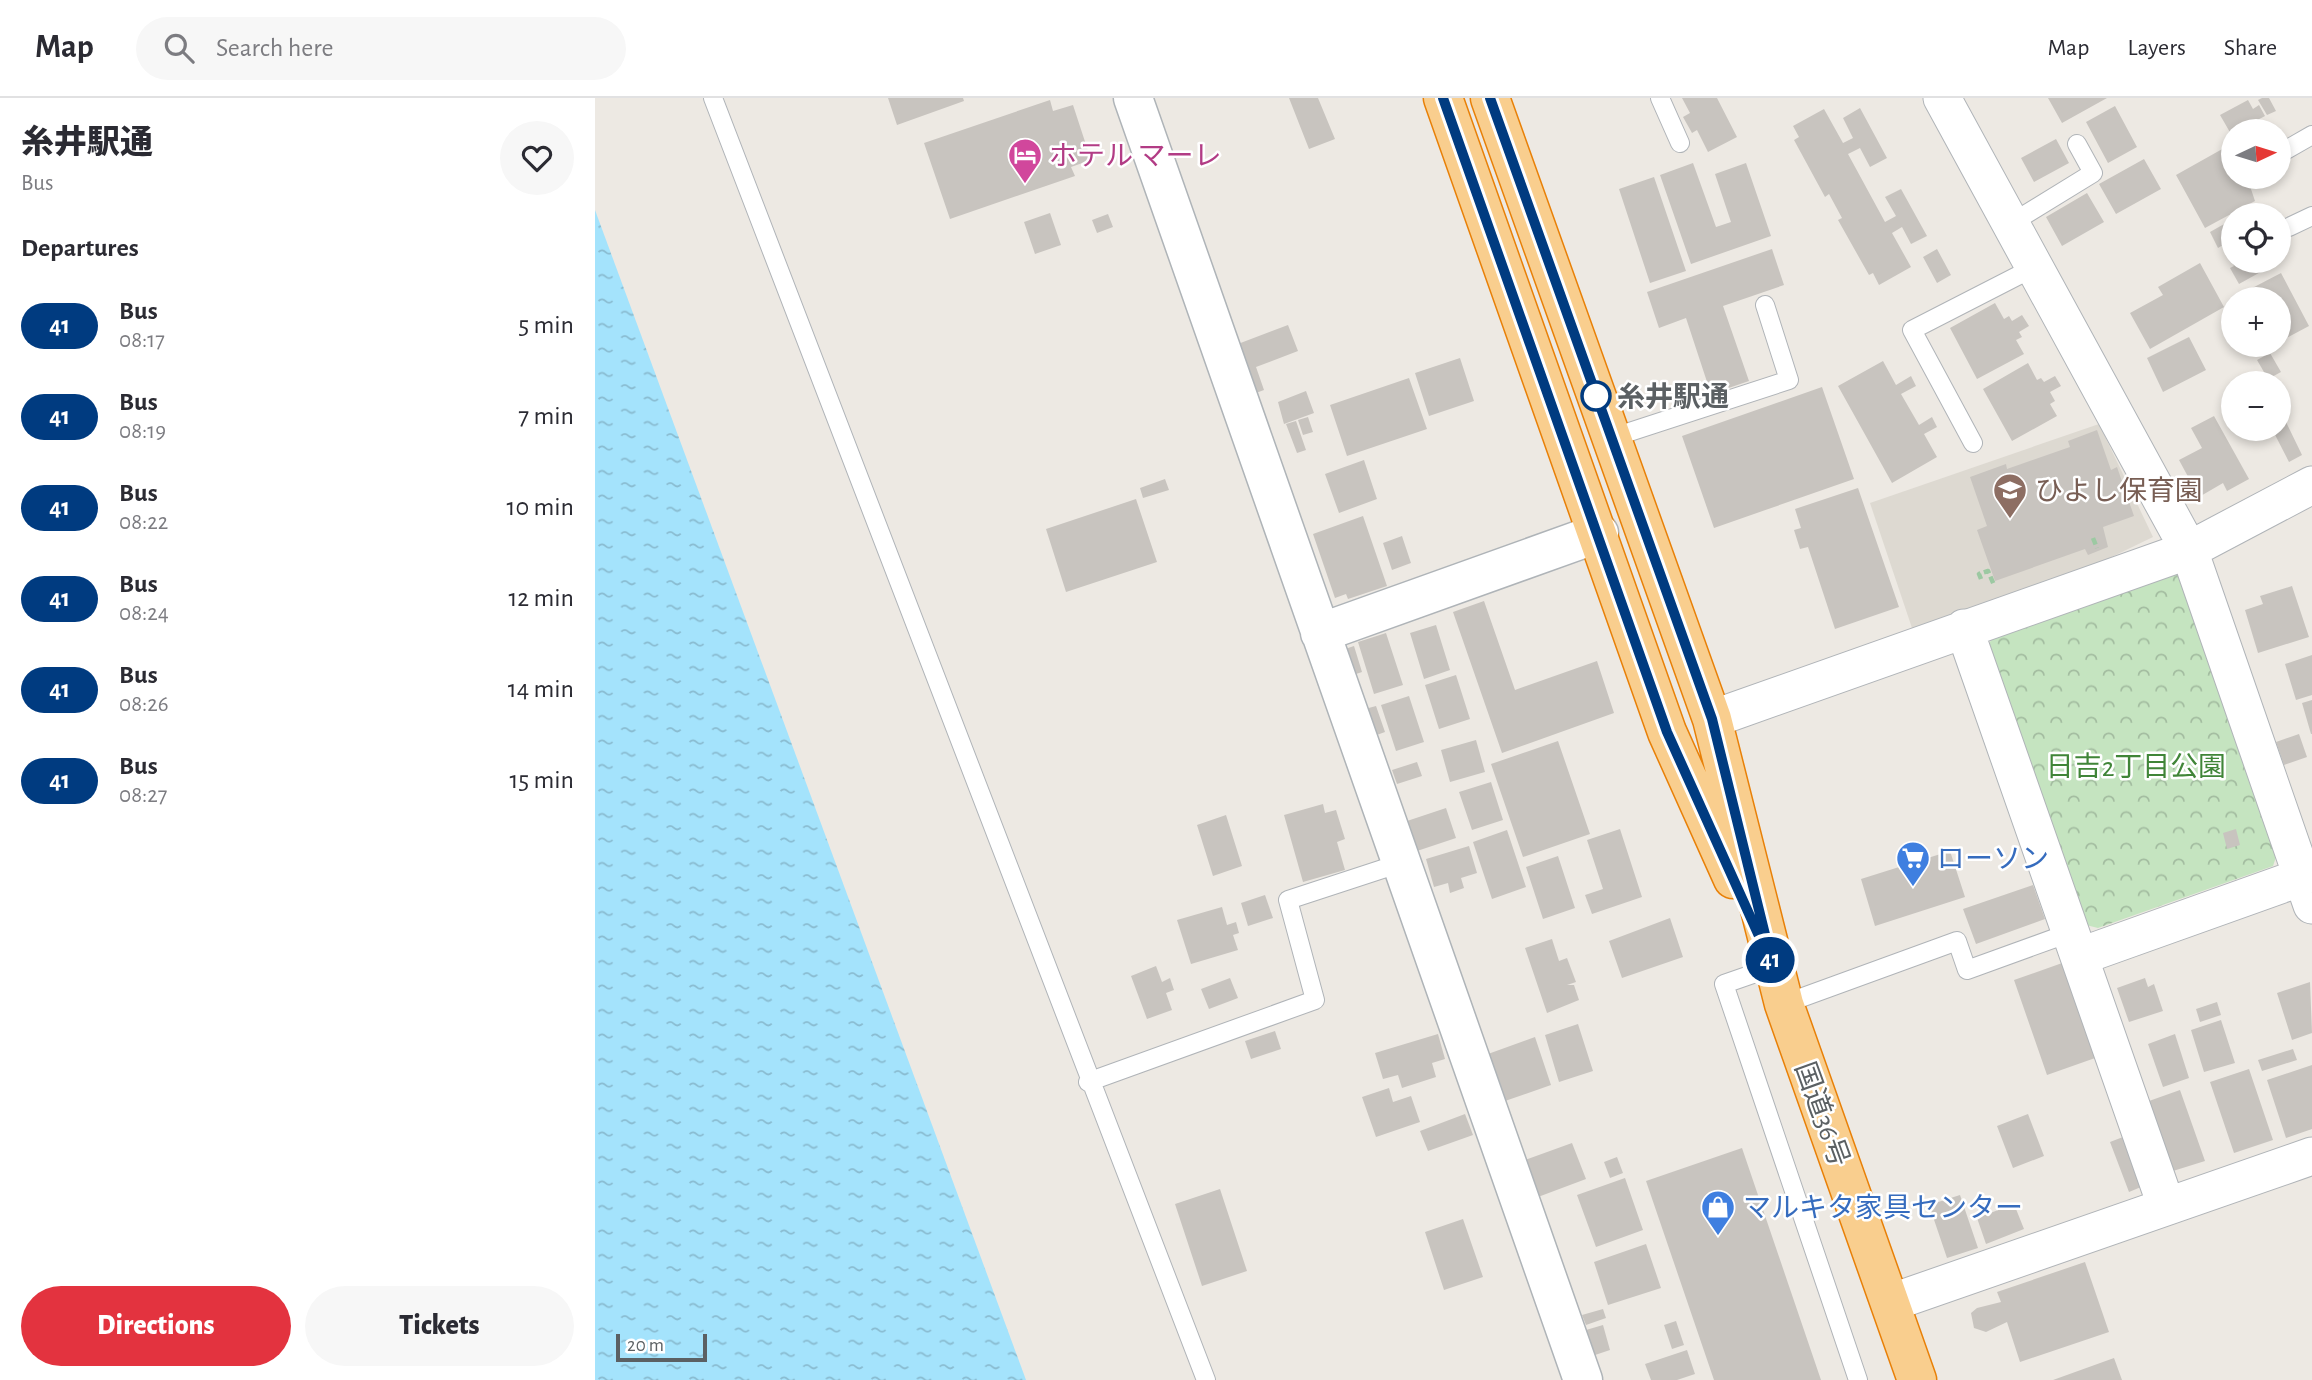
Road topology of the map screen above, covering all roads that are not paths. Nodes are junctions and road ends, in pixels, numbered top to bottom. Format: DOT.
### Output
graph roads {
  1 [pos="713,98"];
  2 [pos="1133,98"];
  3 [pos="1443,98"];
  4 [pos="1490,98"];
  5 [pos="1660,98"];
  6 [pos="1942,98"];
  7 [pos="2312,135"];
  8 [pos="1681,143"];
  9 [pos="2077,144"];
  10 [pos="2291,146"];
  11 [pos="2312,216"];
  12 [pos="2010,224"];
  13 [pos="2291,226"];
  14 [pos="2035,267"];
  15 [pos="1765,305"];
  16 [pos="1611,438"];
  17 [pos="1973,443"];
  18 [pos="2312,485"];
  19 [pos="1599,533"];
  20 [pos="2189,550"];
  21 [pos="1964,628"];
  22 [pos="1320,633"];
  23 [pos="1712,719"];
  24 [pos="1401,863"];
  25 [pos="2307,891"];
  26 [pos="2077,944"];
  27 [pos="1773,967"];
  28 [pos="1784,1004"];
  29 [pos="1088,1082"];
  30 [pos="2312,1156"];
  31 [pos="2166,1205"];
  32 [pos="1890,1303"];
  33 [pos="1206,1380"];
  34 [pos="1583,1380"];
  35 [pos="1859,1380"];
  36 [pos="1917,1380"];
  1 -- 29 [label="lane"];
  2 -- 22 [label="street"];
  3 -- 19 [label="highway, 国道36号"];
  4 -- 16 [label="highway, 国道36号"];
  5 -- 8 [label="lane"];
  6 -- 12 [label="street"];
  7 -- 10 [label="lane"];
  9 -- 12 [label="lane"];
  11 -- 13 [label="lane"];
  12 -- 14 [label="street"];
  14 -- 17 [label="lane"];
  14 -- 20 [label="street"];
  15 -- 16 [label="lane"];
  16 -- 23 [label="highway, 国道36号"];
  18 -- 20 [label="street"];
  19 -- 22 [label="street"];
  19 -- 27 [label="highway, 国道36号"];
  20 -- 21 [label="street"];
  20 -- 25 [label="street"];
  21 -- 23 [label="street"];
  21 -- 26 [label="street"];
  22 -- 24 [label="street"];
  23 -- 27 [label="highway, 国道36号"];
  24 -- 29 [label="lane"];
  24 -- 34 [label="street"];
  25 -- 26 [label="street"];
  26 -- 28 [label="lane"];
  26 -- 31 [label="street"];
  27 -- 28 [label="highway, 国道36号"];
  27 -- 35 [label="lane"];
  28 -- 32 [label="highway, 国道36号"];
  29 -- 33 [label="lane"];
  30 -- 31 [label="street"];
  31 -- 32 [label="street"];
  32 -- 36 [label="highway, 国道36号"];
}
